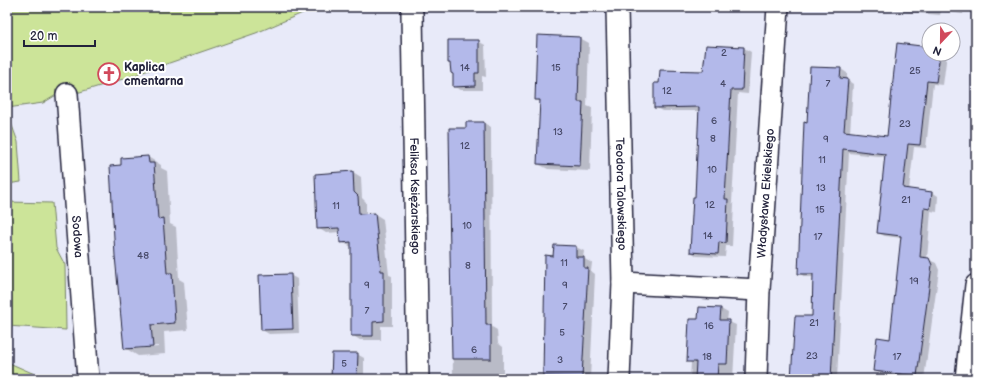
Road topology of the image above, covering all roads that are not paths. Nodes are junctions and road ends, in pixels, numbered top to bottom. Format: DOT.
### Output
graph roads {
  1 [pos="778,7"];
  2 [pos="617,8"];
  3 [pos="412,13"];
  4 [pos="67,94"];
  5 [pos="623,282"];
  6 [pos="976,285"];
  7 [pos="760,290"];
  8 [pos="974,331"];
  9 [pos="88,379"];
  10 [pos="418,379"];
  11 [pos="619,379"];
  12 [pos="756,379"];
  13 [pos="966,379"];
  1 -- 7 [label="street, Władysława Ekielskiego"];
  2 -- 5 [label="street, Teodora Talowskiego"];
  3 -- 10 [label="street, Feliksa Księżarskiego"];
  4 -- 9 [label="street, Sodowa"];
  5 -- 7 [label="street"];
  5 -- 11 [label="street, Teodora Talowskiego"];
  6 -- 8 [label="street"];
  7 -- 12 [label="street, Władysława Ekielskiego"];
  8 -- 13 [label="street"];
}
